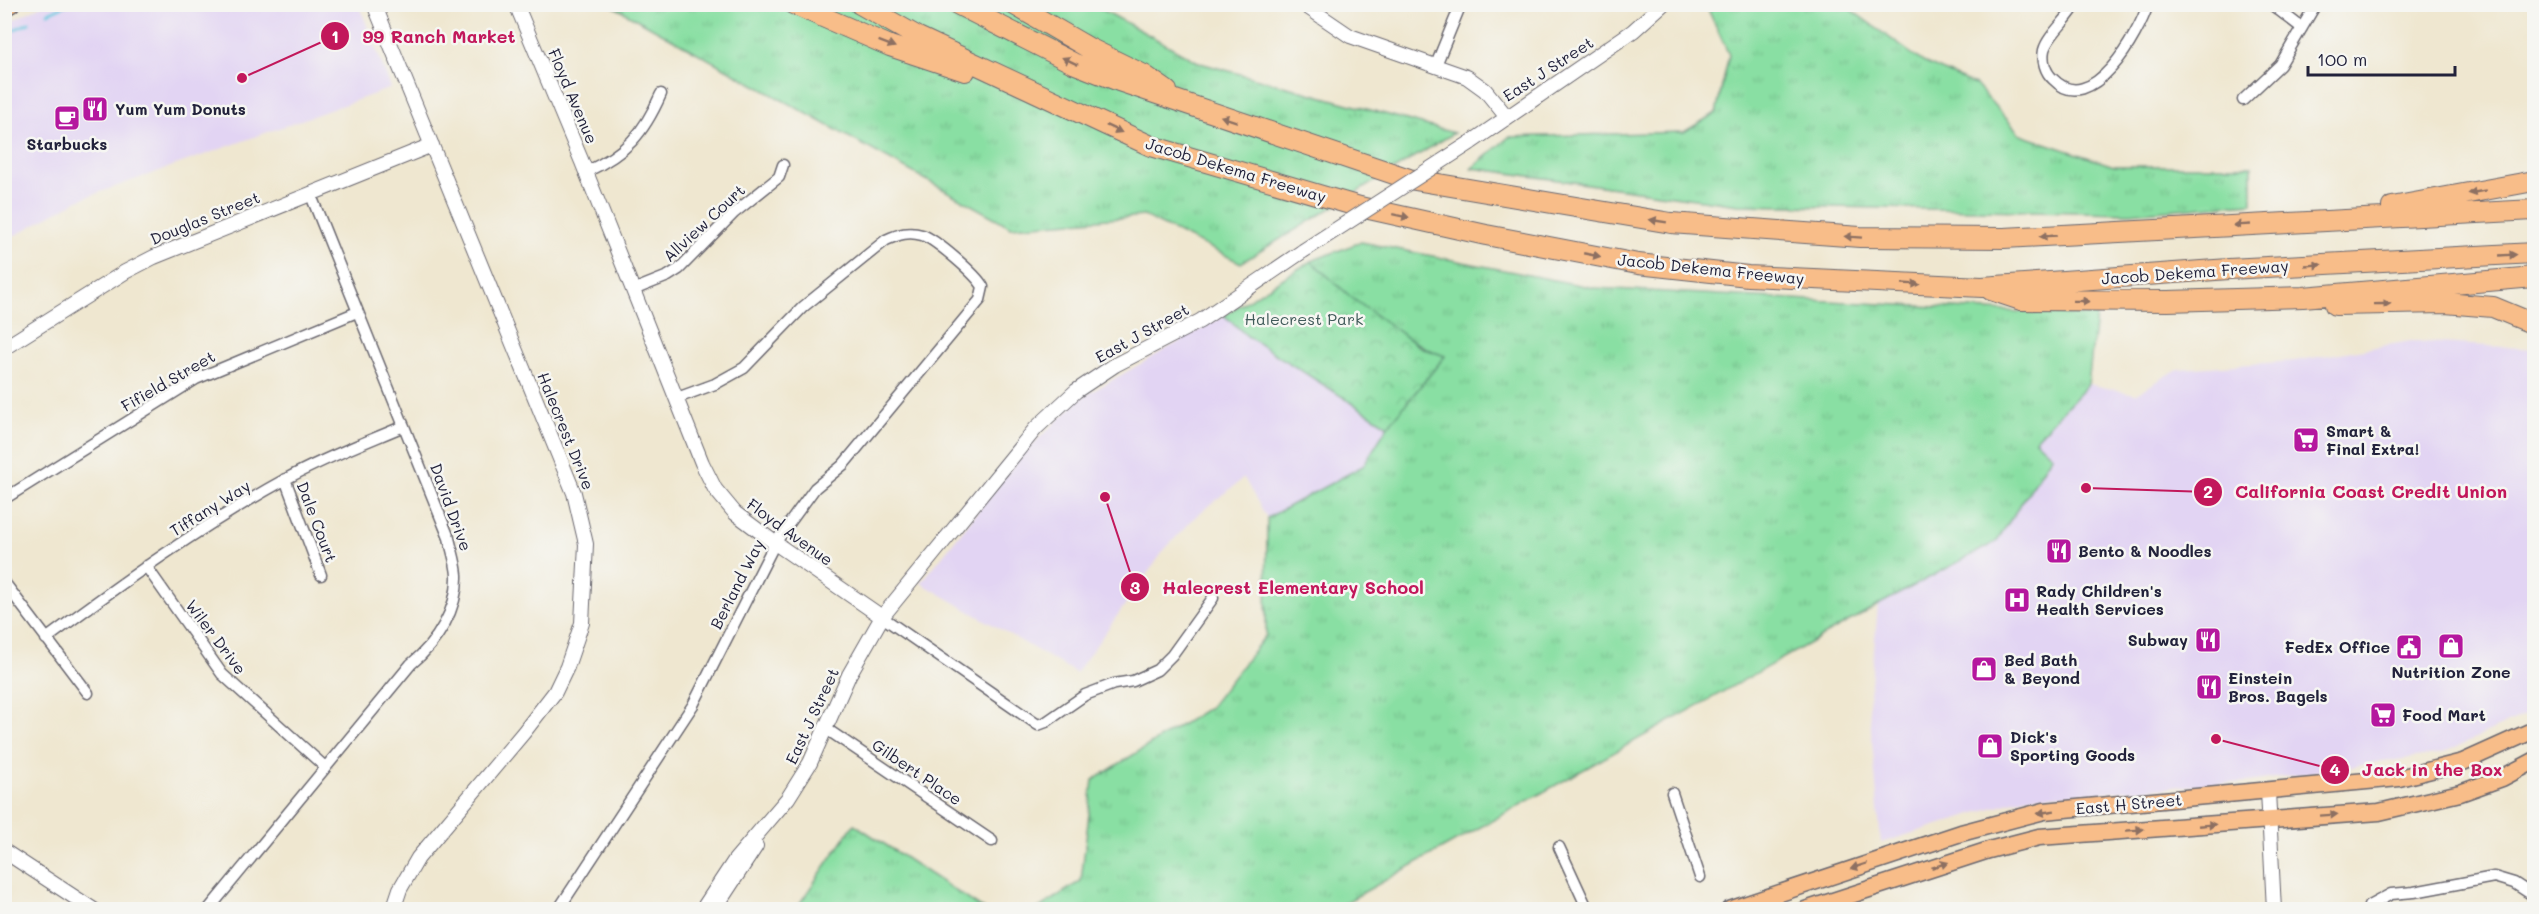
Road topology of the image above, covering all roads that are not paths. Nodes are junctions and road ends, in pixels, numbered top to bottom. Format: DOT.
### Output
graph roads {
  1 [pos="11,4"];
  2 [pos="374,4"];
  3 [pos="516,4"];
  4 [pos="793,4"];
  5 [pos="860,4"];
  6 [pos="957,4"];
  7 [pos="1013,4"];
  8 [pos="1303,4"];
  9 [pos="1461,4"];
  10 [pos="1663,4"];
  11 [pos="2076,4"];
  12 [pos="2148,4"];
  13 [pos="2271,4"];
  14 [pos="2316,4"];
  15 [pos="4,8"];
  16 [pos="2302,28"];
  17 [pos="1436,65"];
  18 [pos="661,94"];
  19 [pos="2243,99"];
  20 [pos="1061,104"];
  21 [pos="1184,104"];
  22 [pos="1506,116"];
  23 [pos="432,145"];
  24 [pos="783,165"];
  25 [pos="586,172"];
  26 [pos="2535,181"];
  27 [pos="310,193"];
  28 [pos="2535,210"];
  29 [pos="2301,222"];
  30 [pos="2535,253"];
  31 [pos="2535,277"];
  32 [pos="1982,287"];
  33 [pos="633,290"];
  34 [pos="2303,297"];
  35 [pos="357,312"];
  36 [pos="2535,324"];
  37 [pos="4,348"];
  38 [pos="677,398"];
  39 [pos="404,426"];
  40 [pos="285,479"];
  41 [pos="4,499"];
  42 [pos="774,543"];
  43 [pos="146,566"];
  44 [pos="321,575"];
  45 [pos="4,582"];
  46 [pos="1213,598"];
  47 [pos="882,617"];
  48 [pos="46,639"];
  49 [pos="88,693"];
  50 [pos="825,728"];
  51 [pos="2535,730"];
  52 [pos="2535,762"];
  53 [pos="325,767"];
  54 [pos="2268,791"];
  55 [pos="1672,793"];
  56 [pos="2271,820"];
  57 [pos="770,821"];
  58 [pos="992,841"];
  59 [pos="1559,847"];
  60 [pos="4,851"];
  61 [pos="1701,877"];
  62 [pos="2535,896"];
  63 [pos="94,909"];
  64 [pos="208,909"];
  65 [pos="393,909"];
  66 [pos="558,909"];
  67 [pos="702,909"];
  68 [pos="714,909"];
  69 [pos="1588,909"];
  70 [pos="1729,909"];
  71 [pos="1805,909"];
  72 [pos="2274,909"];
  73 [pos="2368,909"];
  1 -- 15 [label="main road"];
  2 -- 23 [label="street, Halecrest Drive"];
  3 -- 25 [label="street, Floyd Avenue"];
  4 -- 20 [label="highway, one-way"];
  5 -- 20 [label="highway, Jacob Dekema Freeway"];
  21 -- 6 [label="highway, one-way"];
  7 -- 21 [label="highway"];
  8 -- 17 [label="street"];
  9 -- 17 [label="street"];
  10 -- 22 [label="street, East J Street"];
  11 -- 12 [label="street"];
  13 -- 16 [label="street"];
  14 -- 16 [label="street"];
  16 -- 19 [label="street"];
  17 -- 22 [label="street"];
  18 -- 25 [label="street"];
  20 -- 32 [label="highway, Jacob Dekema Freeway, one-way"];
  29 -- 21 [label="highway, one-way"];
  22 -- 47 [label="street, East J Street, bridge"];
  23 -- 27 [label="street, Douglas Street"];
  23 -- 65 [label="street, Halecrest Drive"];
  24 -- 33 [label="street, Allview Court"];
  25 -- 33 [label="street, Floyd Avenue"];
  26 -- 29 [label="highway, one-way"];
  27 -- 35 [label="street, David Drive"];
  27 -- 37 [label="street, Douglas Street"];
  28 -- 29 [label="highway"];
  32 -- 30 [label="highway, Jacob Dekema Freeway, one-way"];
  31 -- 34 [label="highway"];
  32 -- 34 [label="highway, one-way"];
  33 -- 38 [label="street, Floyd Avenue"];
  34 -- 36 [label="highway, one-way"];
  35 -- 39 [label="street, David Drive"];
  35 -- 41 [label="street, Fifield Street"];
  38 -- 42 [label="street, Floyd Avenue"];
  38 -- 42 [label="street, Berland Way"];
  39 -- 40 [label="street, Tiffany Way"];
  39 -- 53 [label="street, David Drive"];
  40 -- 43 [label="street, Tiffany Way"];
  40 -- 44 [label="street, Dale Court"];
  42 -- 47 [label="street, Floyd Avenue"];
  42 -- 66 [label="street, Berland Way"];
  43 -- 48 [label="street, Tiffany Way"];
  43 -- 53 [label="street, Wiler Drive"];
  45 -- 48 [label="street"];
  46 -- 47 [label="street, Floyd Avenue"];
  47 -- 50 [label="street, East J Street"];
  48 -- 49 [label="street"];
  50 -- 57 [label="street, East J Street"];
  50 -- 58 [label="street, Gilbert Place"];
  51 -- 54 [label="main road, East H Street"];
  56 -- 52 [label="main road, East H Street, one-way"];
  53 -- 64 [label="street, David Drive"];
  54 -- 56 [label="street"];
  54 -- 70 [label="main road, East H Street, one-way"];
  55 -- 61 [label="street"];
  71 -- 56 [label="main road, East H Street, one-way"];
  56 -- 72 [label="street"];
  57 -- 67 [label="street, East J Street"];
  57 -- 68 [label="street, East J Street"];
  59 -- 69 [label="street"];
  60 -- 63 [label="street"];
  62 -- 73 [label="street"];
}
